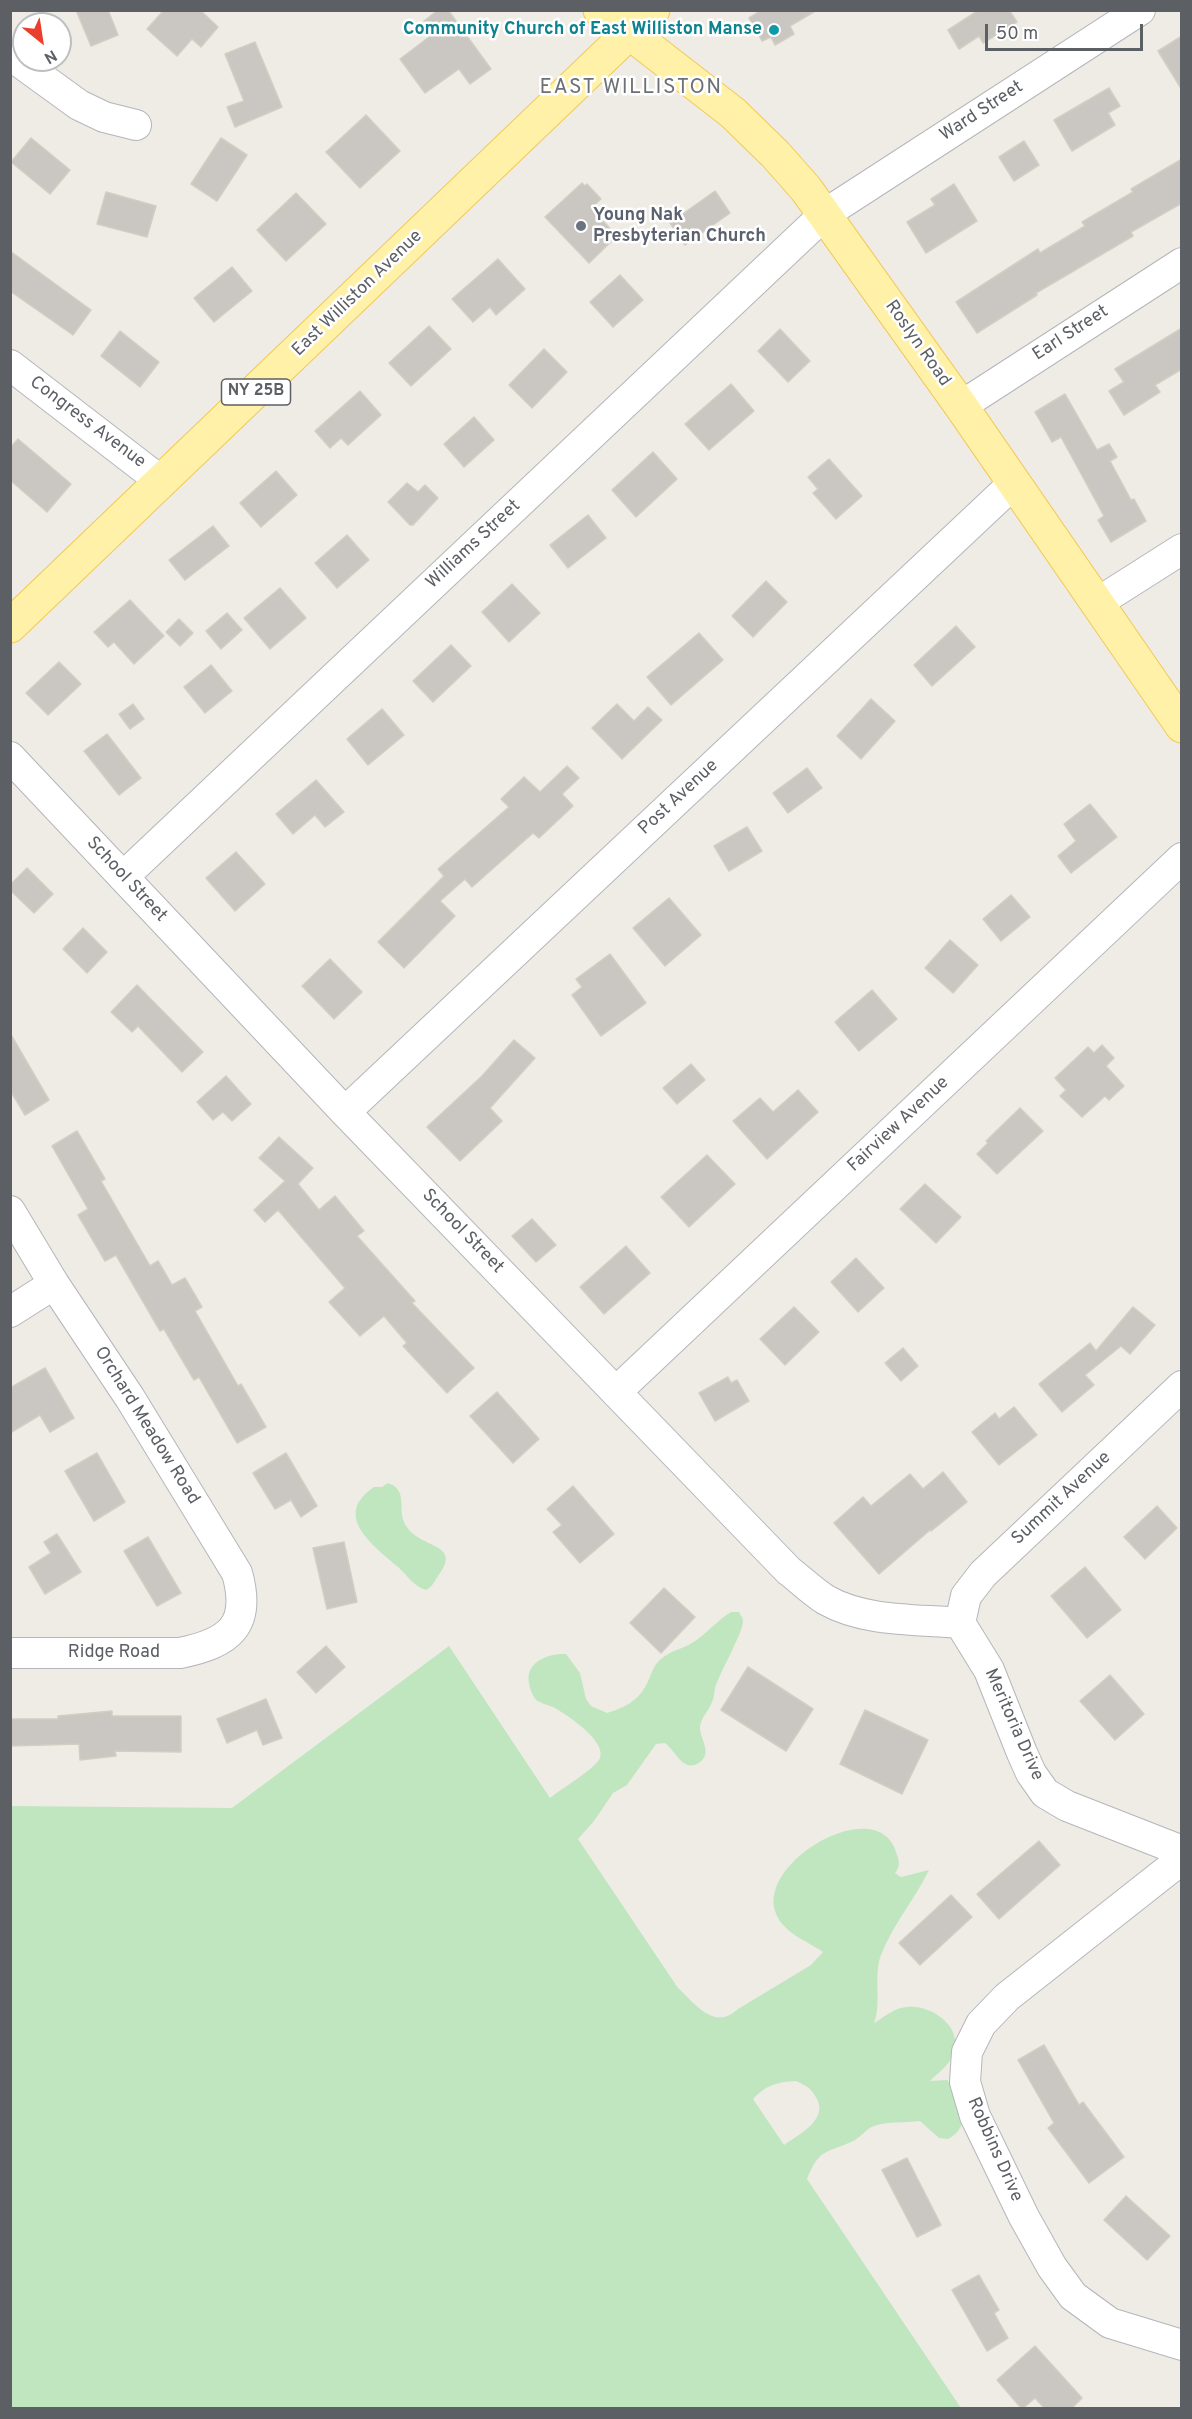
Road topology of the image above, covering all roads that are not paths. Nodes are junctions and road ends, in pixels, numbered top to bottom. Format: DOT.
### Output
graph roads {
  1 [pos="600,10"];
  2 [pos="653,10"];
  3 [pos="1140,10"];
  4 [pos="629,33"];
  5 [pos="10,55"];
  6 [pos="136,125"];
  7 [pos="825,214"];
  8 [pos="1182,263"];
  9 [pos="10,365"];
  10 [pos="961,406"];
  11 [pos="162,482"];
  12 [pos="1014,483"];
  13 [pos="1182,549"];
  14 [pos="1097,603"];
  15 [pos="10,626"];
  16 [pos="1182,726"];
  17 [pos="10,758"];
  18 [pos="1182,858"];
  19 [pos="123,877"];
  20 [pos="345,1112"];
  21 [pos="10,1211"];
  22 [pos="54,1284"];
  23 [pos="10,1312"];
  24 [pos="1182,1386"];
  25 [pos="617,1391"];
  26 [pos="960,1623"];
  27 [pos="216,1642"];
  28 [pos="10,1653"];
  29 [pos="1182,1851"];
  30 [pos="1182,1859"];
  31 [pos="1182,2345"];
  1 -- 4 [label="main road, Roslyn Road"];
  2 -- 4 [label="main road, East Williston Avenue / NY 25B"];
  3 -- 7 [label="street, Ward Street"];
  4 -- 7 [label="main road, Roslyn Road"];
  4 -- 11 [label="main road, East Williston Avenue / NY 25B"];
  5 -- 6 [label="street"];
  7 -- 10 [label="main road, Roslyn Road"];
  7 -- 19 [label="street, Williams Street"];
  8 -- 10 [label="street, Earl Street"];
  9 -- 11 [label="street, Congress Avenue"];
  10 -- 12 [label="main road, Roslyn Road"];
  11 -- 15 [label="main road, East Williston Avenue / NY 25B"];
  12 -- 14 [label="main road, Roslyn Road"];
  12 -- 20 [label="street, Post Avenue"];
  13 -- 14 [label="street"];
  14 -- 16 [label="main road, Roslyn Road"];
  17 -- 19 [label="street, School Street"];
  18 -- 25 [label="street, Fairview Avenue"];
  19 -- 20 [label="street, School Street"];
  20 -- 25 [label="street, School Street"];
  21 -- 22 [label="street, Orchard Meadow Road"];
  22 -- 23 [label="street"];
  22 -- 27 [label="street, Orchard Meadow Road"];
  24 -- 26 [label="street, Summit Avenue"];
  25 -- 26 [label="street, School Street"];
  26 -- 29 [label="street, Meritoria Drive"];
  27 -- 28 [label="street, Ridge Road"];
  30 -- 31 [label="street, Robbins Drive"];
}
